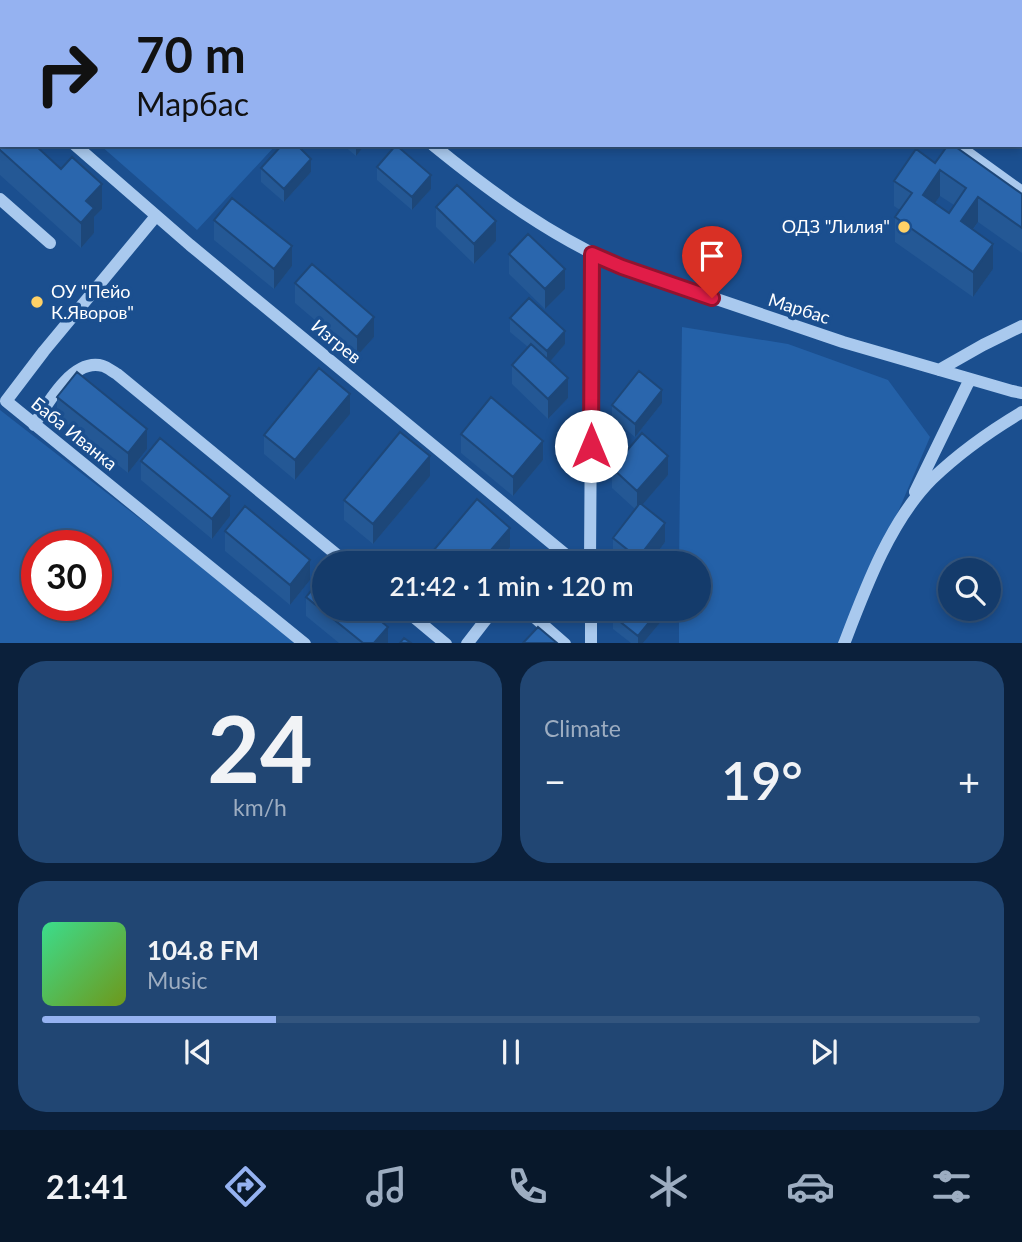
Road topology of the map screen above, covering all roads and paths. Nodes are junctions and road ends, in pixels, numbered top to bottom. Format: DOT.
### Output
graph roads {
  1 [pos="77,147"];
  2 [pos="435,147"];
  3 [pos="960,147"];
  4 [pos="1022,192"];
  5 [pos="0,199"];
  6 [pos="156,216"];
  7 [pos="50,243"];
  8 [pos="592,254"];
  9 [pos="1022,326"];
  10 [pos="939,370"];
  11 [pos="970,379"];
  12 [pos="1022,393"];
  13 [pos="1022,412"];
  14 [pos="34,425"];
  15 [pos="903,516"];
  16 [pos="332,551"];
  17 [pos="561,551"];
  18 [pos="590,551"];
  19 [pos="419,621"];
  20 [pos="484,621"];
  21 [pos="539,621"];
  22 [pos="591,621"];
  23 [pos="305,643"];
  24 [pos="446,643"];
  25 [pos="467,643"];
  26 [pos="565,643"];
  27 [pos="591,643"];
  28 [pos="844,643"];
  1 -- 6 [label="street, Изгрев"];
  2 -- 8 [label="street, Марбас"];
  3 -- 4 [label="street"];
  5 -- 7 [label="street"];
  6 -- 14 [label="street, Баба Иванка"];
  6 -- 17 [label="street, Изгрев"];
  8 -- 10 [label="street, Марбас"];
  8 -- 18 [label="street"];
  9 -- 10 [label="street"];
  10 -- 11 [label="street, Марбас"];
  11 -- 12 [label="street, Марбас"];
  11 -- 15 [label="street"];
  13 -- 15 [label="street"];
  14 -- 16 [label="street"];
  14 -- 23 [label="street, Баба Иванка"];
  15 -- 28 [label="street"];
  19 -- 24 [label="street"];
  20 -- 25 [label="street"];
  21 -- 26 [label="street"];
  22 -- 27 [label="street"];
}
